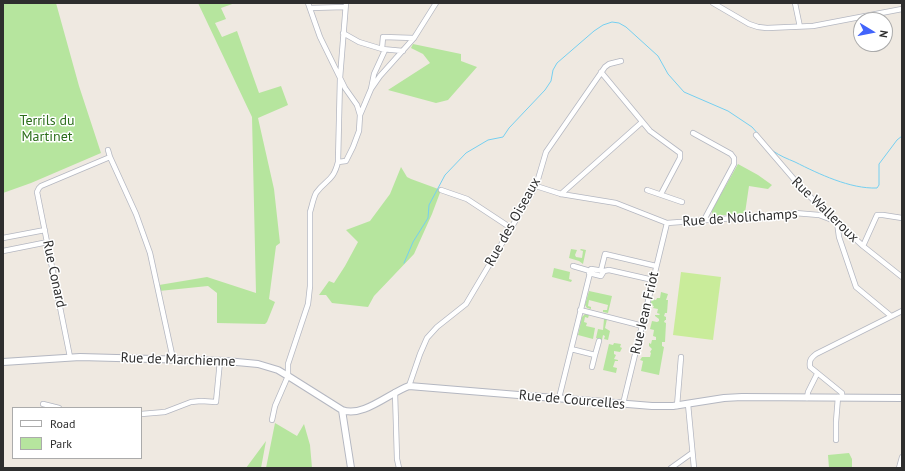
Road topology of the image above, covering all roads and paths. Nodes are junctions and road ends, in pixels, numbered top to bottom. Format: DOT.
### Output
graph roads {
  1 [pos="436,3"];
  2 [pos="713,3"];
  3 [pos="795,3"];
  4 [pos="309,5"];
  5 [pos="345,5"];
  6 [pos="902,9"];
  7 [pos="800,27"];
  8 [pos="343,33"];
  9 [pos="414,38"];
  10 [pos="383,50"];
  11 [pos="403,51"];
  12 [pos="621,61"];
  13 [pos="601,72"];
  14 [pos="340,78"];
  15 [pos="371,89"];
  16 [pos="360,115"];
  17 [pos="642,122"];
  18 [pos="693,133"];
  19 [pos="756,135"];
  20 [pos="108,150"];
  21 [pos="110,157"];
  22 [pos="338,162"];
  23 [pos="536,186"];
  24 [pos="441,190"];
  25 [pos="647,190"];
  26 [pos="561,194"];
  27 [pos="660,194"];
  28 [pos="682,202"];
  29 [pos="902,218"];
  30 [pos="704,220"];
  31 [pos="836,222"];
  32 [pos="667,223"];
  33 [pos="511,228"];
  34 [pos="45,230"];
  35 [pos="3,238"];
  36 [pos="48,242"];
  37 [pos="863,246"];
  38 [pos="3,251"];
  39 [pos="573,266"];
  40 [pos="656,266"];
  41 [pos="602,270"];
  42 [pos="590,271"];
  43 [pos="902,277"];
  44 [pos="653,280"];
  45 [pos="580,310"];
  46 [pos="902,311"];
  47 [pos="891,316"];
  48 [pos="643,326"];
  49 [pos="599,341"];
  50 [pos="571,349"];
  51 [pos="595,355"];
  52 [pos="70,357"];
  53 [pos="681,357"];
  54 [pos="172,360"];
  55 [pos="220,361"];
  56 [pos="3,362"];
  57 [pos="592,367"];
  58 [pos="817,374"];
  59 [pos="288,376"];
  60 [pos="409,386"];
  61 [pos="395,392"];
  62 [pos="840,397"];
  63 [pos="559,398"];
  64 [pos="807,398"];
  65 [pos="902,398"];
  66 [pos="43,404"];
  67 [pos="623,404"];
  68 [pos="688,404"];
  69 [pos="677,406"];
  70 [pos="55,407"];
  71 [pos="342,410"];
  72 [pos="142,414"];
  73 [pos="272,420"];
  74 [pos="836,440"];
  75 [pos="692,453"];
  76 [pos="902,457"];
  77 [pos="351,468"];
  78 [pos="399,468"];
  79 [pos="671,468"];
  80 [pos="694,468"];
  81 [pos="900,468"];
  1 -- 9 [label="street"];
  2 -- 7 [label="street"];
  3 -- 7 [label="street"];
  4 -- 5 [label="street"];
  4 -- 14 [label="street"];
  5 -- 8 [label="street"];
  6 -- 7 [label="street"];
  8 -- 10 [label="street"];
  8 -- 14 [label="street"];
  9 -- 10 [label="street"];
  9 -- 11 [label="street"];
  10 -- 11 [label="street"];
  10 -- 15 [label="street"];
  11 -- 15 [label="street"];
  12 -- 13 [label="street, Rue des Oiseaux"];
  13 -- 17 [label="street"];
  13 -- 23 [label="street, Rue des Oiseaux"];
  14 -- 16 [label="street"];
  14 -- 22 [label="street"];
  15 -- 16 [label="street"];
  16 -- 22 [label="street"];
  17 -- 26 [label="street"];
  17 -- 27 [label="street"];
  18 -- 30 [label="street"];
  19 -- 31 [label="street, Rue Walleroux"];
  20 -- 21 [label="street"];
  21 -- 34 [label="street, Rue Conard"];
  21 -- 54 [label="street"];
  22 -- 59 [label="street"];
  23 -- 26 [label="street"];
  23 -- 33 [label="street, Rue des Oiseaux"];
  24 -- 33 [label="street"];
  25 -- 27 [label="street"];
  26 -- 32 [label="street"];
  27 -- 28 [label="street"];
  29 -- 37 [label="street"];
  30 -- 31 [label="street, Rue de Nolichamps"];
  30 -- 32 [label="street, Rue de Nolichamps"];
  31 -- 37 [label="street, Rue Walleroux"];
  31 -- 47 [label="street"];
  32 -- 40 [label="street, Rue Jean Friot"];
  33 -- 60 [label="street, Rue des Oiseaux"];
  34 -- 35 [label="street"];
  34 -- 36 [label="street, Rue Conard"];
  36 -- 38 [label="street"];
  36 -- 52 [label="street, Rue Conard"];
  37 -- 43 [label="street, Rue Walleroux"];
  39 -- 42 [label="street"];
  40 -- 41 [label="street"];
  40 -- 44 [label="street, Rue Jean Friot"];
  41 -- 42 [label="street"];
  41 -- 44 [label="street"];
  42 -- 45 [label="street"];
  44 -- 48 [label="street, Rue Jean Friot"];
  45 -- 48 [label="street"];
  45 -- 50 [label="street"];
  46 -- 47 [label="street"];
  47 -- 58 [label="street"];
  48 -- 67 [label="street, Rue Jean Friot"];
  49 -- 51 [label="street"];
  50 -- 51 [label="street"];
  50 -- 63 [label="street"];
  51 -- 57 [label="street"];
  52 -- 54 [label="main road, Rue de Marchienne"];
  52 -- 56 [label="main road, Rue de Marchienne"];
  53 -- 69 [label="street"];
  54 -- 55 [label="main road, Rue de Marchienne"];
  55 -- 59 [label="main road, Rue de Marchienne"];
  55 -- 72 [label="street"];
  58 -- 62 [label="street"];
  58 -- 64 [label="street"];
  59 -- 71 [label="main road, Rue de Marchienne"];
  59 -- 73 [label="street"];
  60 -- 61 [label="main road, Rue de Courcelles"];
  60 -- 63 [label="main road, Rue de Courcelles"];
  61 -- 71 [label="main road, Rue de Courcelles"];
  61 -- 78 [label="street"];
  62 -- 64 [label="main road, Rue de Courcelles"];
  62 -- 65 [label="main road, Rue de Courcelles"];
  62 -- 74 [label="street"];
  63 -- 67 [label="main road, Rue de Courcelles"];
  64 -- 68 [label="main road, Rue de Courcelles"];
  66 -- 70 [label="street"];
  67 -- 69 [label="main road, Rue de Courcelles"];
  68 -- 69 [label="main road, Rue de Courcelles"];
  68 -- 75 [label="street"];
  71 -- 77 [label="main road"];
  75 -- 79 [label="street"];
  75 -- 80 [label="street"];
  76 -- 81 [label="street"];
}
